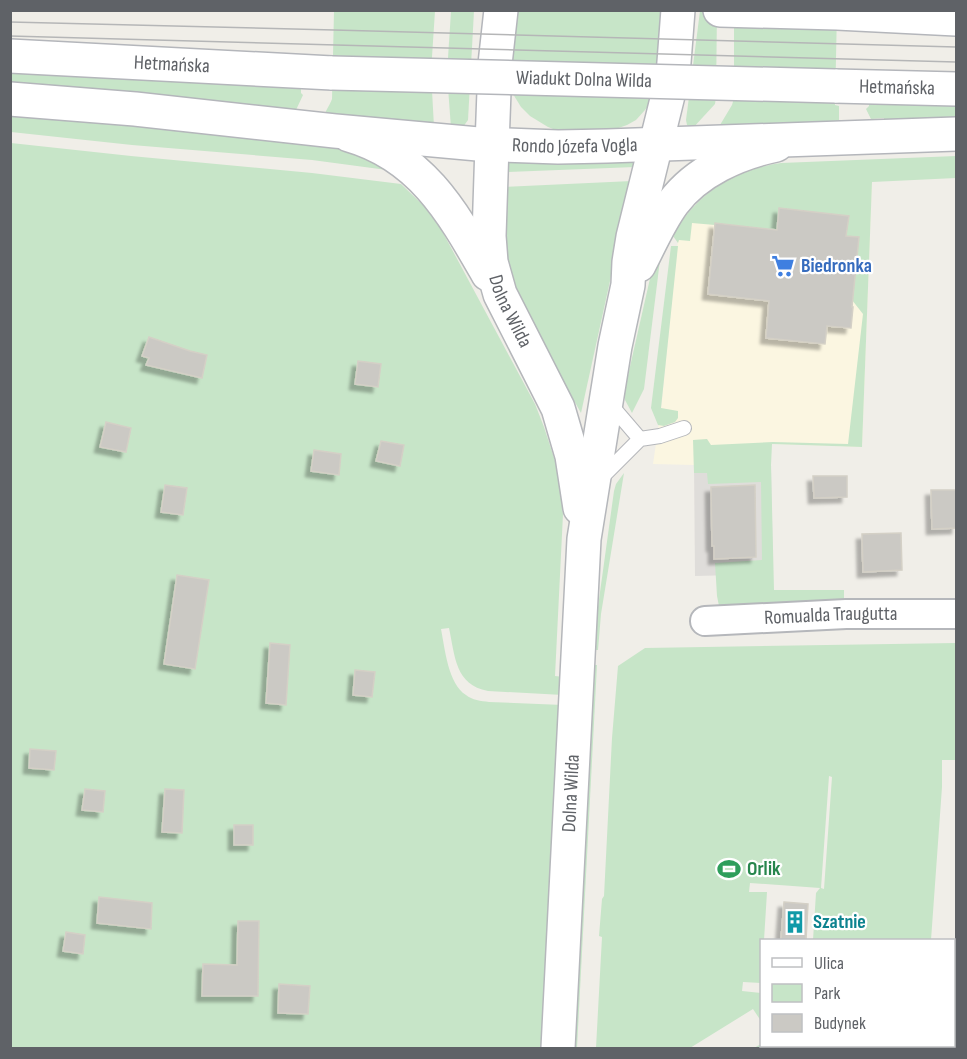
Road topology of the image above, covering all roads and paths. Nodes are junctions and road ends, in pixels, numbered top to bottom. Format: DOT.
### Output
graph roads {
  1 [pos="501,10"];
  2 [pos="678,10"];
  3 [pos="720,10"];
  4 [pos="957,19"];
  5 [pos="10,56"];
  6 [pos="332,73"];
  7 [pos="835,86"];
  8 [pos="957,89"];
  9 [pos="10,99"];
  10 [pos="335,131"];
  11 [pos="957,134"];
  12 [pos="799,140"];
  13 [pos="656,144"];
  14 [pos="492,145"];
  15 [pos="628,285"];
  16 [pos="500,294"];
  17 [pos="606,400"];
  18 [pos="684,428"];
  19 [pos="640,439"];
  20 [pos="592,487"];
  21 [pos="584,539"];
  22 [pos="957,614"];
  23 [pos="705,621"];
  24 [pos="558,1048"];
  1 -- 14 [label="main road, Rondo Józefa Vogla"];
  2 -- 13 [label="main road, Rondo Józefa Vogla"];
  3 -- 4 [label="main road"];
  5 -- 6 [label="main road, Hetmańska"];
  6 -- 7 [label="main road, Wiadukt Dolna Wilda, bridge"];
  7 -- 8 [label="main road, Hetmańska"];
  9 -- 10 [label="main road"];
  10 -- 14 [label="main road"];
  10 -- 16 [label="main road"];
  11 -- 12 [label="main road"];
  12 -- 13 [label="main road"];
  12 -- 15 [label="main road"];
  13 -- 14 [label="main road, Rondo Józefa Vogla"];
  13 -- 15 [label="main road, Dolna Wilda"];
  14 -- 16 [label="main road, Dolna Wilda"];
  15 -- 17 [label="main road, Dolna Wilda"];
  16 -- 21 [label="main road, Dolna Wilda"];
  17 -- 19 [label="lane"];
  17 -- 20 [label="main road, Dolna Wilda"];
  18 -- 19 [label="lane"];
  19 -- 20 [label="lane"];
  20 -- 21 [label="main road, Dolna Wilda"];
  21 -- 24 [label="main road, Dolna Wilda"];
  22 -- 23 [label="street, Romualda Traugutta"];
}
